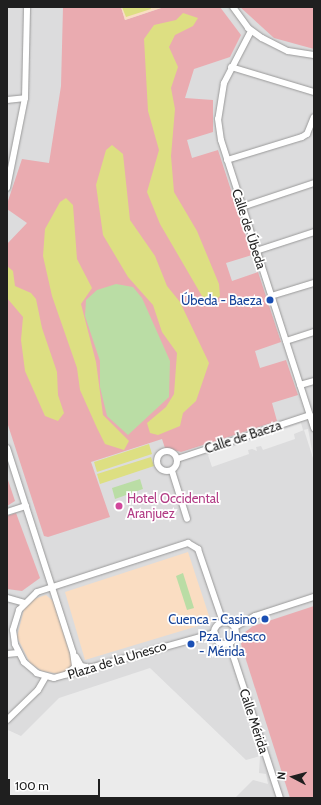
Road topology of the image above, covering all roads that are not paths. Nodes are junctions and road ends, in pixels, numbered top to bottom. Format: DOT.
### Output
graph roads {
  1 [pos="27,7"];
  2 [pos="233,7"];
  3 [pos="251,31"];
  4 [pos="314,55"];
  5 [pos="231,67"];
  6 [pos="314,92"];
  7 [pos="25,98"];
  8 [pos="7,100"];
  9 [pos="314,117"];
  10 [pos="228,160"];
  11 [pos="314,183"];
  12 [pos="7,188"];
  13 [pos="242,206"];
  14 [pos="314,232"];
  15 [pos="256,250"];
  16 [pos="314,283"];
  17 [pos="271,296"];
  18 [pos="314,332"];
  19 [pos="286,341"];
  20 [pos="314,381"];
  21 [pos="300,385"];
  22 [pos="310,415"];
  23 [pos="314,428"];
  24 [pos="7,448"];
  25 [pos="177,458"];
  26 [pos="172,471"];
  27 [pos="26,506"];
  28 [pos="7,512"];
  29 [pos="187,519"];
  30 [pos="52,587"];
  31 [pos="40,591"];
  32 [pos="314,597"];
  33 [pos="7,598"];
  34 [pos="24,603"];
  35 [pos="60,610"];
  36 [pos="223,622"];
  37 [pos="235,627"];
  38 [pos="215,633"];
  39 [pos="14,640"];
  40 [pos="229,643"];
  41 [pos="7,644"];
  42 [pos="74,652"];
  43 [pos="18,653"];
  44 [pos="7,654"];
  45 [pos="100,667"];
  46 [pos="46,676"];
  47 [pos="60,677"];
  48 [pos="7,720"];
  49 [pos="280,798"];
  1 -- 7 [label="street"];
  2 -- 3 [label="street"];
  3 -- 4 [label="street"];
  3 -- 5 [label="street, Calle de Úbeda"];
  5 -- 6 [label="street"];
  5 -- 10 [label="street, Calle de Úbeda"];
  7 -- 8 [label="street"];
  7 -- 12 [label="street"];
  9 -- 10 [label="street"];
  10 -- 13 [label="street, Calle de Úbeda"];
  11 -- 13 [label="street"];
  13 -- 15 [label="street, Calle de Úbeda"];
  14 -- 15 [label="street"];
  15 -- 17 [label="street, Calle de Úbeda"];
  16 -- 17 [label="street"];
  17 -- 19 [label="street, Calle de Úbeda"];
  18 -- 19 [label="street"];
  19 -- 21 [label="street, Calle de Úbeda"];
  20 -- 21 [label="street"];
  21 -- 22 [label="street, Calle de Úbeda"];
  22 -- 23 [label="street, Calle de Úbeda"];
  22 -- 25 [label="street, Calle de Baeza"];
  24 -- 27 [label="street"];
  25 -- 26 [label="street"];
  25 -- 26 [label="street, Calle de Baeza"];
  26 -- 29 [label="street"];
  27 -- 28 [label="street"];
  27 -- 30 [label="street"];
  30 -- 31 [label="street, Plaza de la Unesco"];
  30 -- 35 [label="street, Plaza de la Unesco"];
  30 -- 36 [label="street, Plaza de la Unesco"];
  31 -- 34 [label="street, Plaza de la Unesco"];
  31 -- 35 [label="street"];
  32 -- 37 [label="street"];
  33 -- 34 [label="street"];
  34 -- 39 [label="street, Plaza de la Unesco"];
  35 -- 42 [label="street, Plaza de la Unesco"];
  36 -- 37 [label="street"];
  36 -- 38 [label="street"];
  37 -- 40 [label="street"];
  38 -- 40 [label="street"];
  38 -- 45 [label="street, Plaza de la Unesco"];
  39 -- 41 [label="street"];
  39 -- 43 [label="street, Plaza de la Unesco"];
  40 -- 49 [label="street, Calle Mérida"];
  42 -- 45 [label="street"];
  42 -- 47 [label="street"];
  43 -- 44 [label="street"];
  43 -- 46 [label="street, Plaza de la Unesco"];
  45 -- 47 [label="street, Plaza de la Unesco"];
  46 -- 47 [label="street, Plaza de la Unesco"];
  46 -- 48 [label="street"];
}
